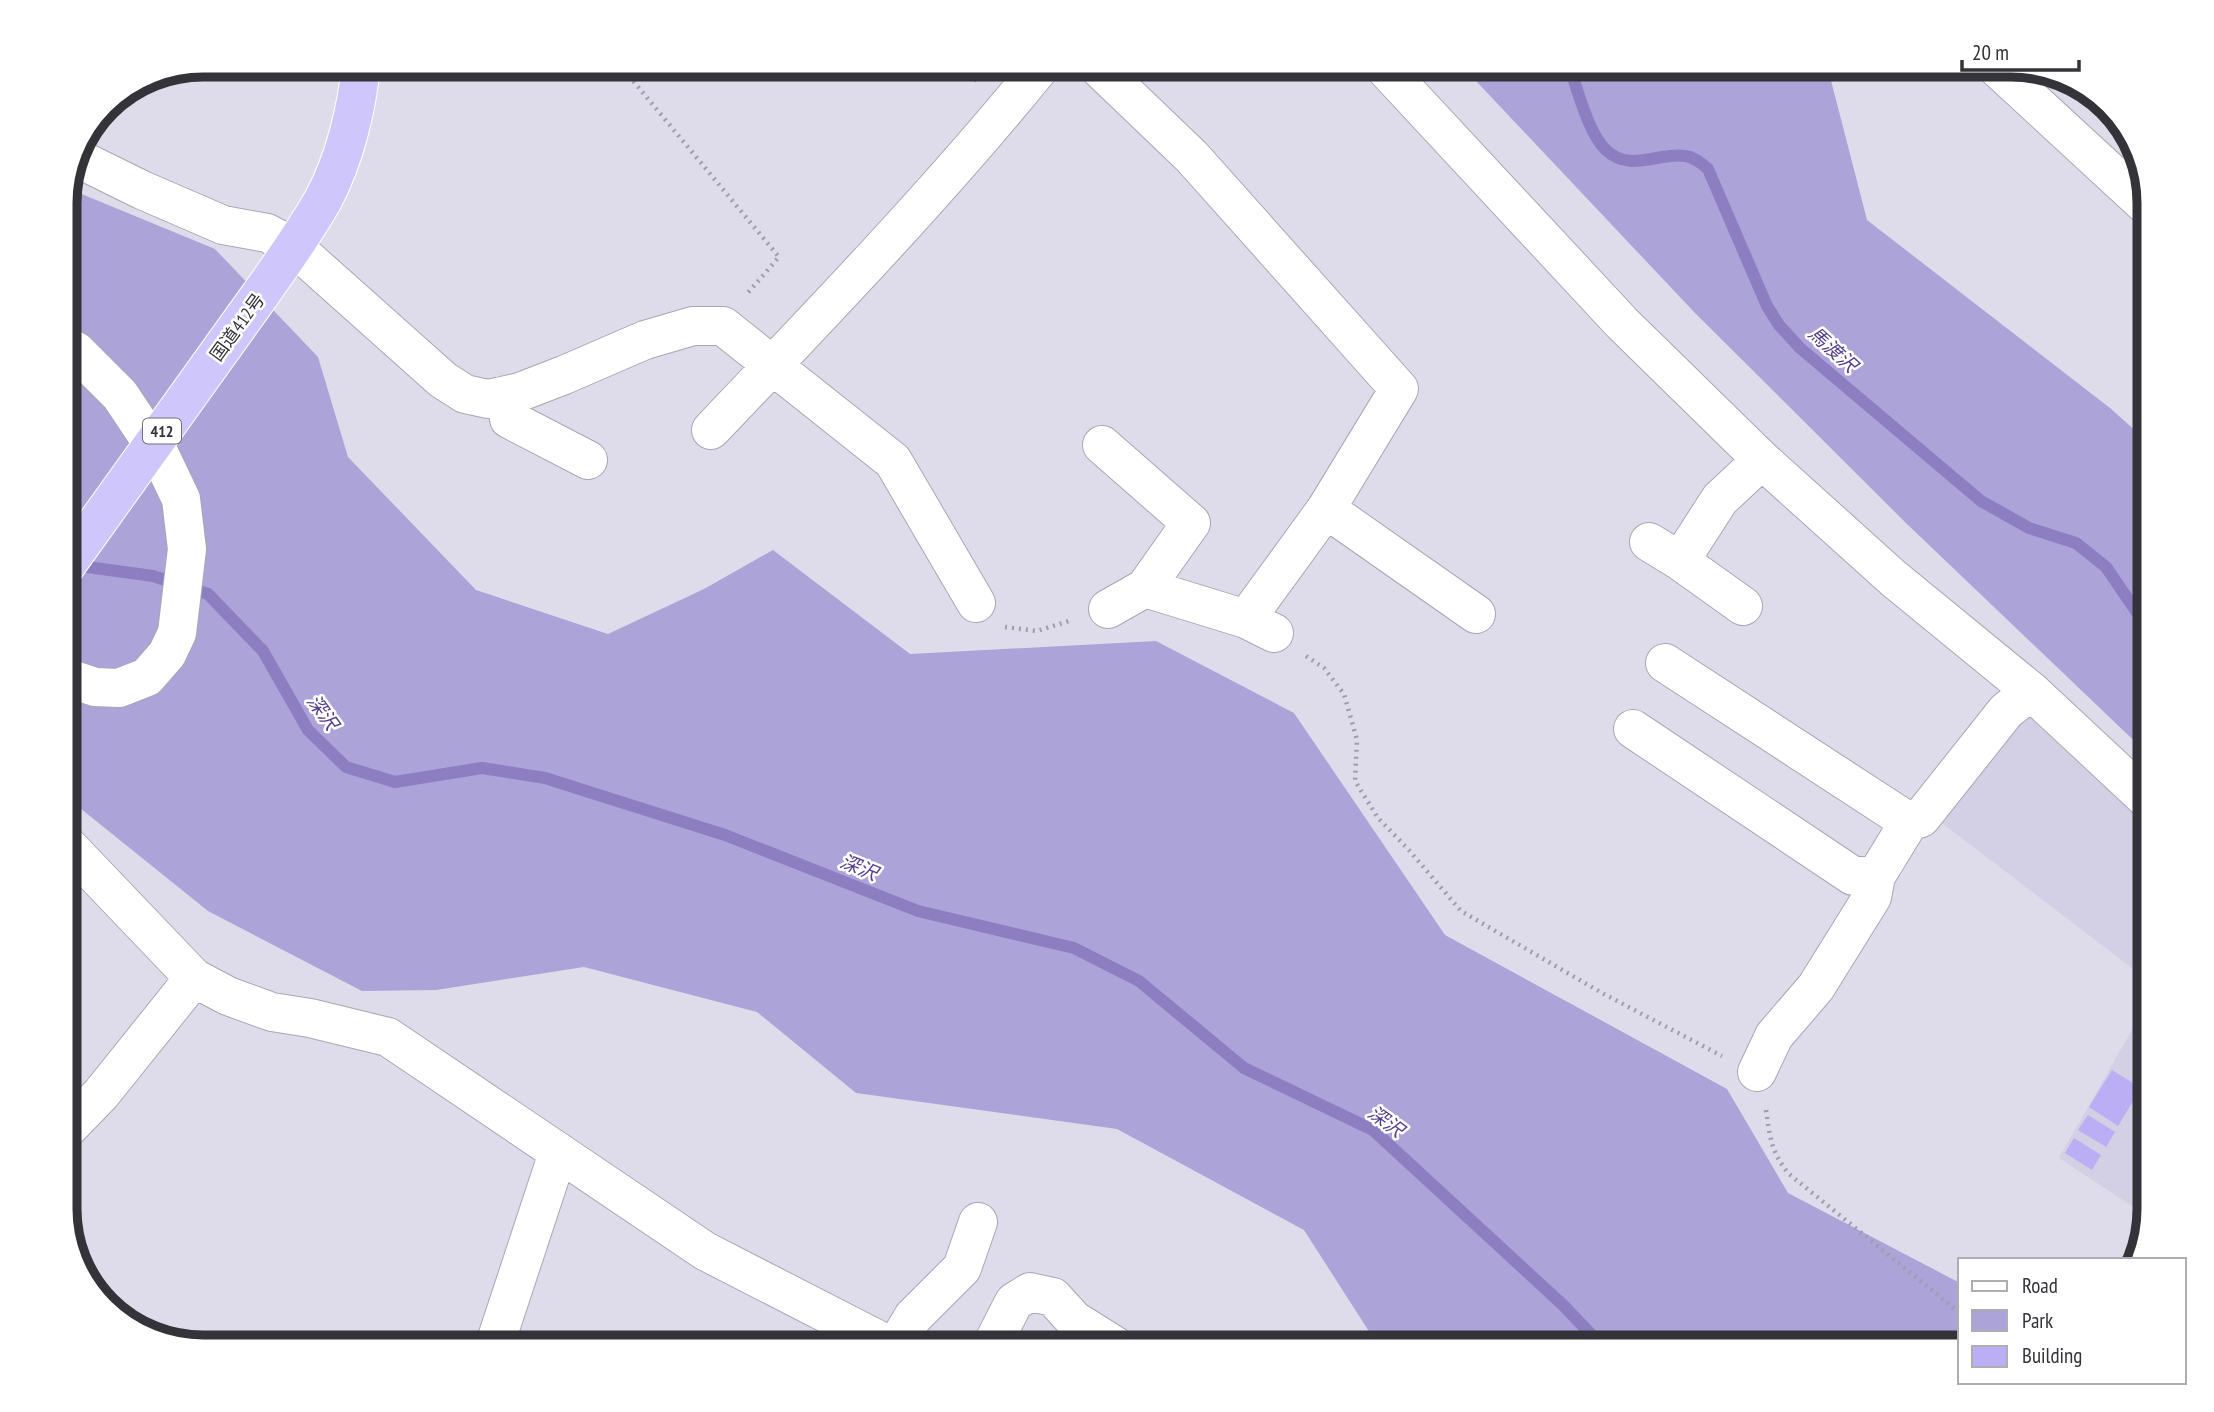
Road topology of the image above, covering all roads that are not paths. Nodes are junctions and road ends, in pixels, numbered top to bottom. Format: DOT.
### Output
graph roads {
  1 [pos="359,77"];
  2 [pos="1032,77"];
  3 [pos="1109,77"];
  4 [pos="1393,77"];
  5 [pos="2007,77"];
  6 [pos="85,161"];
  7 [pos="2137,197"];
  8 [pos="294,247"];
  9 [pos="77,352"];
  10 [pos="771,366"];
  11 [pos="506,395"];
  12 [pos="711,430"];
  13 [pos="1102,445"];
  14 [pos="588,460"];
  15 [pos="1762,460"];
  16 [pos="1326,509"];
  17 [pos="77,550"];
  18 [pos="1145,588"];
  19 [pos="976,603"];
  20 [pos="1744,606"];
  21 [pos="1108,609"];
  22 [pos="1476,614"];
  23 [pos="1665,663"];
  24 [pos="77,681"];
  25 [pos="2031,691"];
  26 [pos="1633,729"];
  27 [pos="2137,790"];
  28 [pos="1909,822"];
  29 [pos="77,856"];
  30 [pos="1865,876"];
  31 [pos="1820,933"];
  32 [pos="194,978"];
  33 [pos="1757,1072"];
  34 [pos="77,1119"];
  35 [pos="558,1153"];
  36 [pos="978,1222"];
  37 [pos="1111,1331"];
  38 [pos="498,1335"];
  39 [pos="863,1335"];
  40 [pos="893,1335"];
  41 [pos="997,1335"];
  1 -- 8 [label="highway, 国道412号 / 412"];
  2 -- 10 [label="street"];
  3 -- 16 [label="street"];
  4 -- 15 [label="street"];
  5 -- 7 [label="street"];
  6 -- 8 [label="street"];
  8 -- 11 [label="street"];
  8 -- 17 [label="highway, 国道412号 / 412, bridge"];
  9 -- 24 [label="street"];
  10 -- 11 [label="street"];
  10 -- 12 [label="street"];
  10 -- 19 [label="street"];
  11 -- 14 [label="street"];
  13 -- 18 [label="street"];
  15 -- 20 [label="street"];
  15 -- 25 [label="street"];
  16 -- 18 [label="street"];
  16 -- 22 [label="street"];
  18 -- 21 [label="street"];
  23 -- 28 [label="street"];
  25 -- 27 [label="street"];
  25 -- 28 [label="street"];
  26 -- 30 [label="street"];
  28 -- 30 [label="street"];
  29 -- 32 [label="street"];
  30 -- 31 [label="street"];
  30 -- 33 [label="street"];
  32 -- 34 [label="street"];
  32 -- 35 [label="street"];
  35 -- 38 [label="street"];
  35 -- 39 [label="street"];
  36 -- 40 [label="street"];
  37 -- 41 [label="street"];
}
